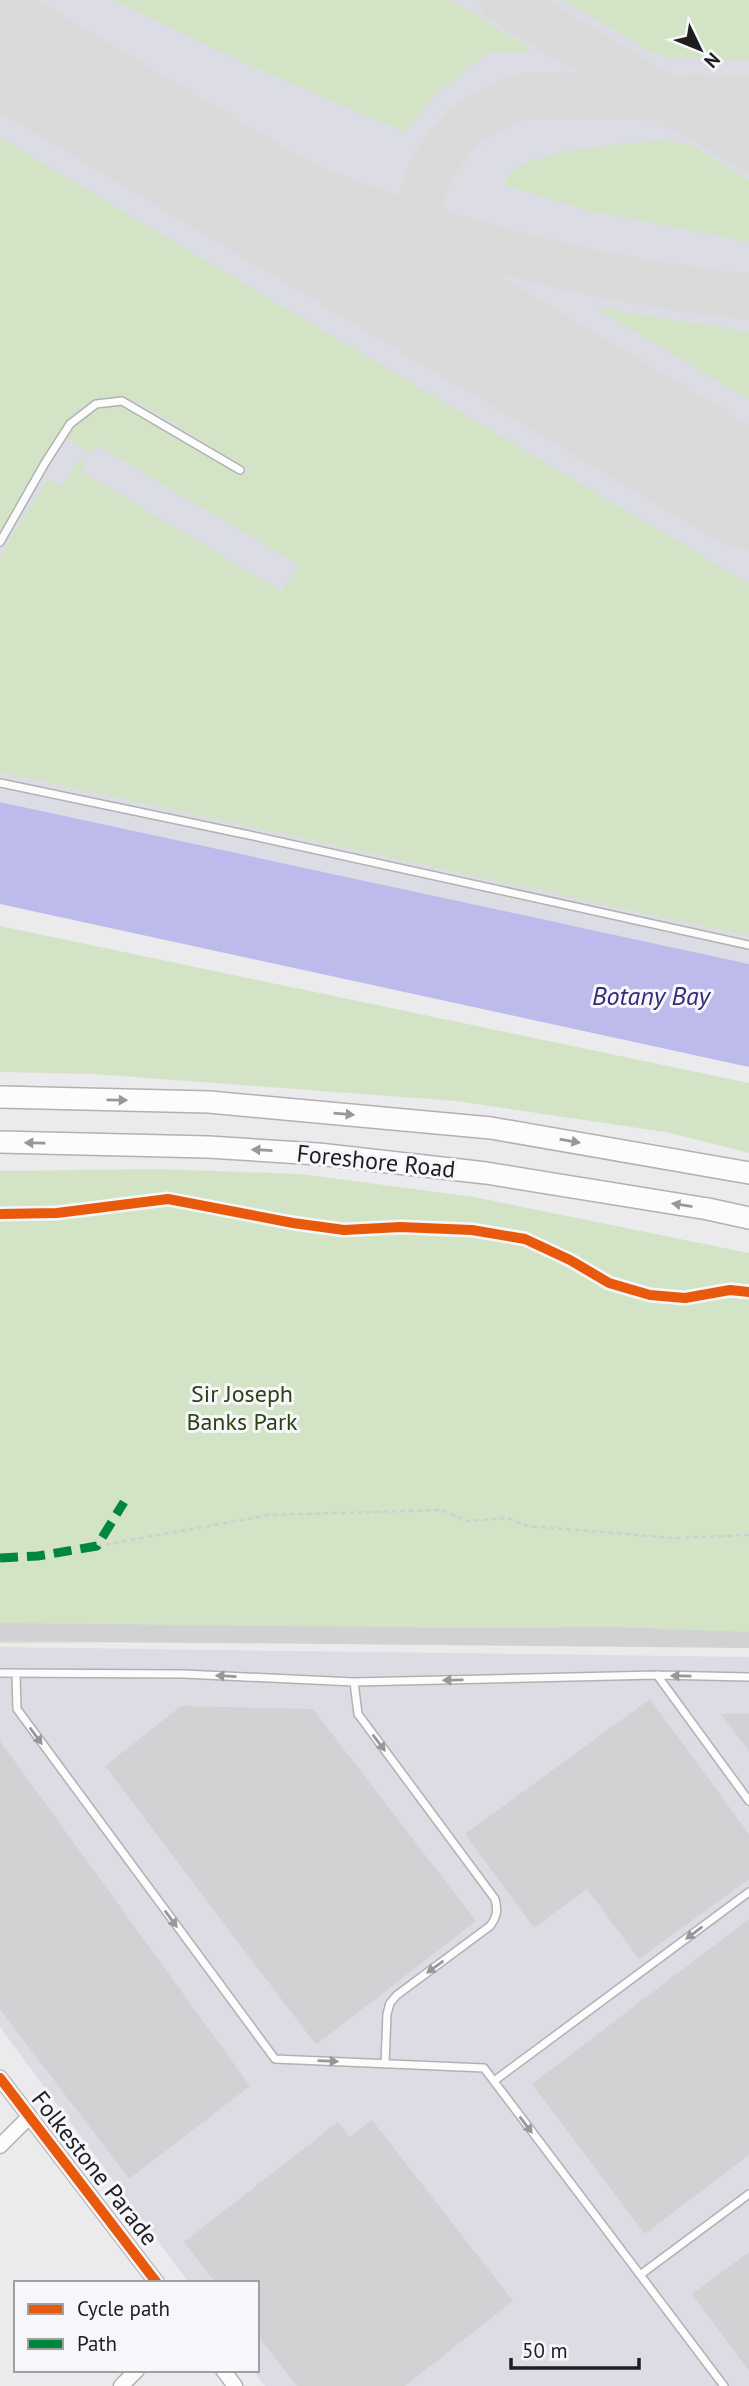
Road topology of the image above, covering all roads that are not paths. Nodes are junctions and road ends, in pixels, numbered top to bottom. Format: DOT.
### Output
graph roads {
  1 [pos="240,470"];
  2 [pos="0,542"];
  3 [pos="0,783"];
  4 [pos="749,945"];
  5 [pos="0,1097"];
  6 [pos="0,1142"];
  7 [pos="749,1173"];
  8 [pos="749,1218"];
  9 [pos="0,1674"];
  10 [pos="16,1674"];
  11 [pos="657,1675"];
  12 [pos="749,1677"];
  13 [pos="354,1682"];
  14 [pos="749,1801"];
  15 [pos="749,1892"];
  16 [pos="385,2064"];
  17 [pos="0,2078"];
  18 [pos="494,2081"];
  19 [pos="29,2118"];
  20 [pos="0,2146"];
  21 [pos="749,2194"];
  22 [pos="640,2275"];
  23 [pos="155,2281"];
  24 [pos="135,2372"];
  25 [pos="121,2386"];
  26 [pos="723,2386"];
  1 -- 2 [label="lane"];
  3 -- 4 [label="lane"];
  5 -- 7 [label="main road, Foreshore Road, one-way"];
  8 -- 6 [label="main road, Foreshore Road, one-way"];
  9 -- 10 [label="lane"];
  13 -- 10 [label="lane, one-way"];
  10 -- 16 [label="lane, one-way"];
  12 -- 11 [label="lane, one-way"];
  11 -- 13 [label="lane, one-way"];
  11 -- 14 [label="lane"];
  13 -- 16 [label="lane, one-way"];
  15 -- 18 [label="lane, one-way"];
  16 -- 18 [label="lane"];
  17 -- 19 [label="street, Folkestone Parade"];
  18 -- 22 [label="lane, one-way"];
  19 -- 20 [label="street"];
  19 -- 23 [label="street, Folkestone Parade"];
  21 -- 22 [label="lane"];
  22 -- 26 [label="lane"];
  24 -- 25 [label="street"];
}
